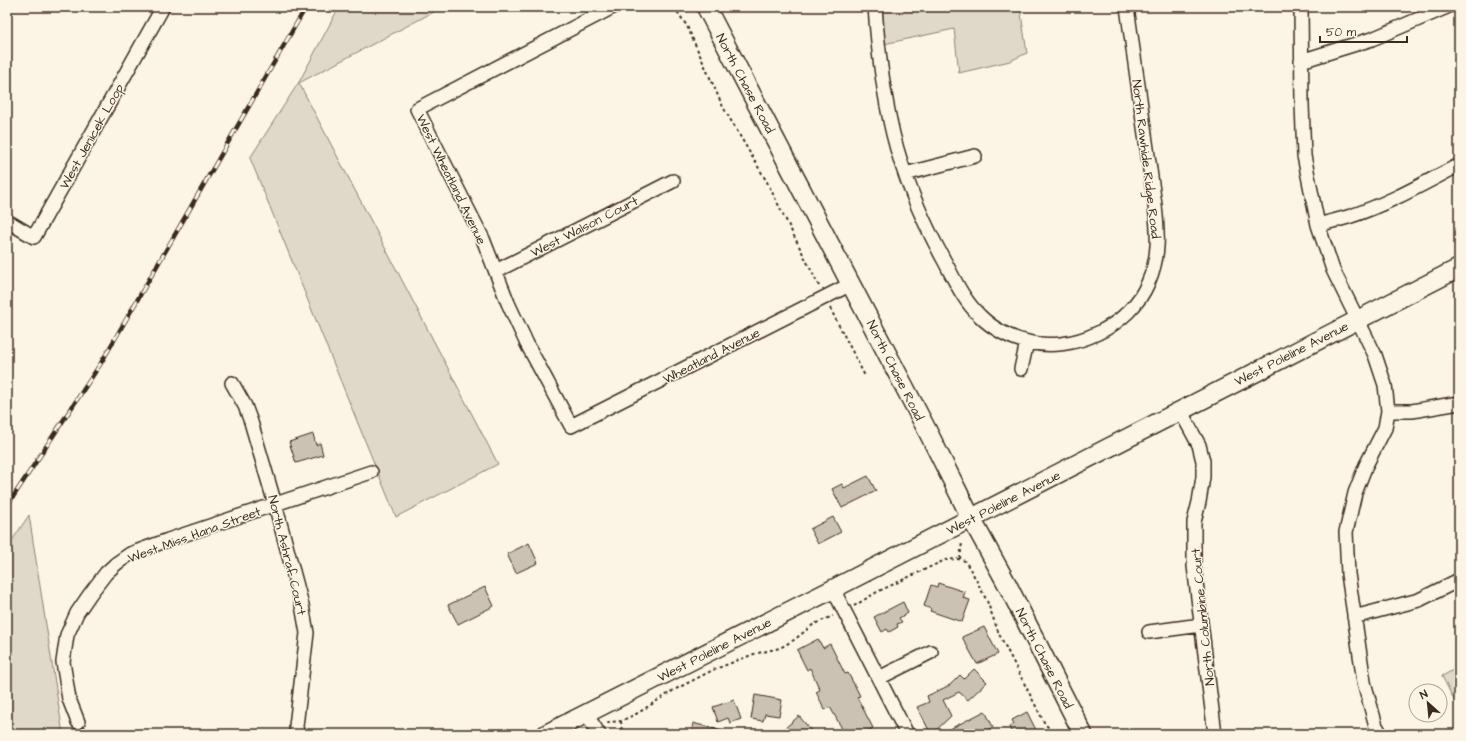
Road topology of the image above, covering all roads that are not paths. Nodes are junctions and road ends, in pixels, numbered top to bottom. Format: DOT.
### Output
graph roads {
  1 [pos="163,7"];
  2 [pos="613,7"];
  3 [pos="706,7"];
  4 [pos="875,7"];
  5 [pos="1127,7"];
  6 [pos="1301,7"];
  7 [pos="1447,7"];
  8 [pos="1301,61"];
  9 [pos="975,156"];
  10 [pos="1459,165"];
  11 [pos="905,174"];
  12 [pos="673,181"];
  13 [pos="7,221"];
  14 [pos="1318,225"];
  15 [pos="1459,268"];
  16 [pos="496,271"];
  17 [pos="851,284"];
  18 [pos="1356,320"];
  19 [pos="1027,342"];
  20 [pos="1021,369"];
  21 [pos="232,383"];
  22 [pos="1459,403"];
  23 [pos="1180,410"];
  24 [pos="1388,411"];
  25 [pos="571,426"];
  26 [pos="371,472"];
  27 [pos="275,504"];
  28 [pos="971,518"];
  29 [pos="1459,580"];
  30 [pos="833,589"];
  31 [pos="1354,617"];
  32 [pos="1201,625"];
  33 [pos="1149,632"];
  34 [pos="931,652"];
  35 [pos="879,678"];
  36 [pos="586,714"];
  37 [pos="78,722"];
  38 [pos="298,734"];
  39 [pos="546,734"];
  40 [pos="599,734"];
  41 [pos="907,734"];
  42 [pos="1083,734"];
  43 [pos="1215,734"];
  44 [pos="1381,734"];
  1 -- 13 [label="street, West Jenicek Loop"];
  2 -- 16 [label="street, West Wheatland Avenue"];
  3 -- 17 [label="street, North Chase Road"];
  4 -- 11 [label="street, North Rawhide Ridge Road"];
  5 -- 19 [label="street, North Rawhide Ridge Road"];
  6 -- 8 [label="street"];
  7 -- 8 [label="street"];
  8 -- 14 [label="street"];
  9 -- 11 [label="street"];
  10 -- 14 [label="street"];
  11 -- 19 [label="street, North Rawhide Ridge Road"];
  12 -- 16 [label="street, West Walson Court"];
  14 -- 18 [label="street"];
  15 -- 18 [label="street, West Poleline Avenue"];
  16 -- 25 [label="street, West Wheatland Avenue"];
  17 -- 25 [label="street, Wheatland Avenue"];
  17 -- 28 [label="street, North Chase Road"];
  18 -- 23 [label="street, West Poleline Avenue"];
  18 -- 24 [label="street"];
  19 -- 20 [label="street"];
  21 -- 27 [label="street, North Ashraf Court"];
  22 -- 24 [label="street"];
  23 -- 28 [label="street, West Poleline Avenue"];
  23 -- 32 [label="street, North Columbine Court"];
  24 -- 31 [label="street"];
  26 -- 27 [label="street, West Miss Hana Street"];
  27 -- 37 [label="street, West Miss Hana Street"];
  27 -- 38 [label="street, North Ashraf Court"];
  28 -- 30 [label="street, West Poleline Avenue"];
  28 -- 42 [label="street, North Chase Road"];
  29 -- 31 [label="street"];
  30 -- 35 [label="street"];
  30 -- 36 [label="street, West Poleline Avenue"];
  31 -- 44 [label="street"];
  32 -- 33 [label="street"];
  32 -- 43 [label="street, North Columbine Court"];
  34 -- 35 [label="street"];
  35 -- 41 [label="street"];
  36 -- 39 [label="street, West Poleline Avenue"];
  36 -- 40 [label="street"];
}
